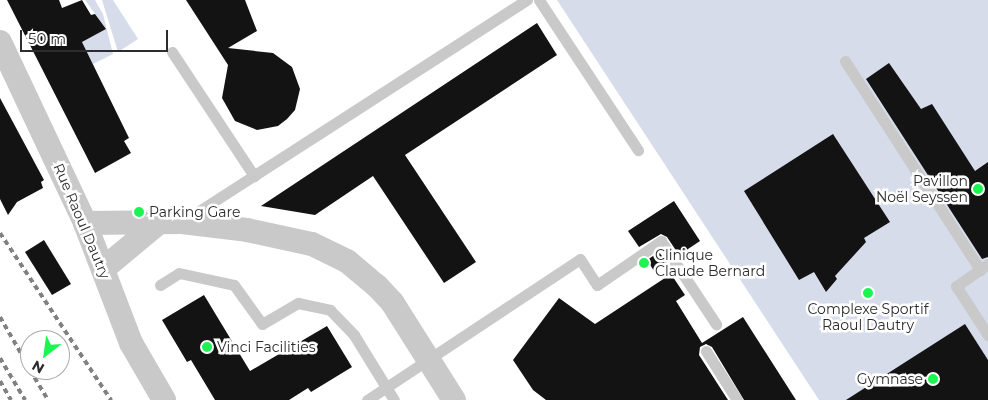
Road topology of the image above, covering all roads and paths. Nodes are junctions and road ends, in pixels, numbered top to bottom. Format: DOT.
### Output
graph roads {
  1 [pos="527,0"];
  2 [pos="538,0"];
  3 [pos="0,42"];
  4 [pos="172,52"];
  5 [pos="845,61"];
  6 [pos="638,150"];
  7 [pos="254,176"];
  8 [pos="182,222"];
  9 [pos="85,223"];
  10 [pos="157,224"];
  11 [pos="984,267"];
  12 [pos="103,269"];
  13 [pos="160,285"];
  14 [pos="716,324"];
  15 [pos="988,335"];
  16 [pos="706,351"];
  17 [pos="428,360"];
  18 [pos="386,388"];
  19 [pos="164,400"];
  20 [pos="367,400"];
  21 [pos="394,400"];
  22 [pos="454,400"];
  23 [pos="737,400"];
  1 -- 7 [label="lane"];
  2 -- 6 [label="lane"];
  3 -- 9 [label="street, Rue Raoul Dautry"];
  4 -- 7 [label="lane"];
  5 -- 11 [label="lane"];
  7 -- 8 [label="lane"];
  8 -- 10 [label="street"];
  8 -- 17 [label="street"];
  9 -- 10 [label="street"];
  9 -- 12 [label="street, Rue Raoul Dautry"];
  10 -- 12 [label="street"];
  11 -- 15 [label="lane"];
  12 -- 19 [label="street, Rue Raoul Dautry"];
  13 -- 18 [label="lane"];
  14 -- 17 [label="lane"];
  16 -- 23 [label="lane"];
  17 -- 18 [label="lane"];
  17 -- 22 [label="street"];
  18 -- 20 [label="lane"];
  18 -- 21 [label="lane"];
}
